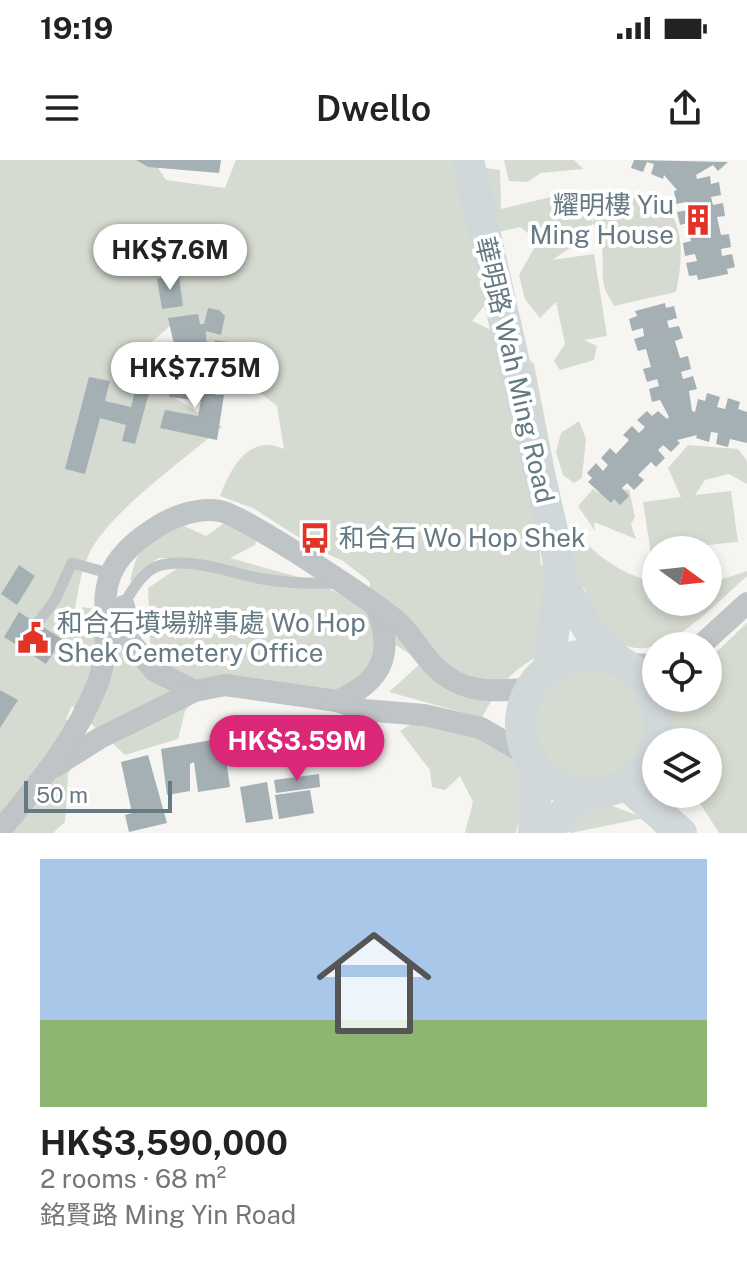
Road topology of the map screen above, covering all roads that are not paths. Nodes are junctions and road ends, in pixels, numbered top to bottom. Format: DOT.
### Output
graph roads {
  1 [pos="468,160"];
  2 [pos="108,573"];
  3 [pos="560,580"];
  4 [pos="342,582"];
  5 [pos="747,603"];
  6 [pos="377,609"];
  7 [pos="112,617"];
  8 [pos="39,621"];
  9 [pos="715,632"];
  10 [pos="633,663"];
  11 [pos="539,678"];
  12 [pos="195,691"];
  13 [pos="337,701"];
  14 [pos="531,762"];
  15 [pos="50,770"];
  16 [pos="642,770"];
  17 [pos="626,784"];
  18 [pos="583,794"];
  19 [pos="680,808"];
  20 [pos="0,831"];
  21 [pos="534,833"];
  22 [pos="544,833"];
  23 [pos="681,833"];
  24 [pos="690,833"];
  1 -- 3 [label="street, 華明路 Wah Ming Road"];
  2 -- 4 [label="street"];
  2 -- 7 [label="street"];
  2 -- 8 [label="lane"];
  3 -- 10 [label="street, 華明路 Wah Ming Road"];
  3 -- 11 [label="street, 華明路 Wah Ming Road"];
  4 -- 6 [label="street"];
  4 -- 7 [label="lane"];
  5 -- 9 [label="street"];
  6 -- 11 [label="street"];
  6 -- 13 [label="street"];
  7 -- 12 [label="street"];
  7 -- 15 [label="street"];
  10 -- 11 [label="street"];
  11 -- 14 [label="street"];
  12 -- 13 [label="street"];
  12 -- 15 [label="street"];
  13 -- 14 [label="street"];
  14 -- 18 [label="street"];
  14 -- 21 [label="street"];
  15 -- 20 [label="street"];
  16 -- 17 [label="street"];
  17 -- 18 [label="street"];
  17 -- 23 [label="street"];
  18 -- 22 [label="street"];
  19 -- 24 [label="street"];
}
